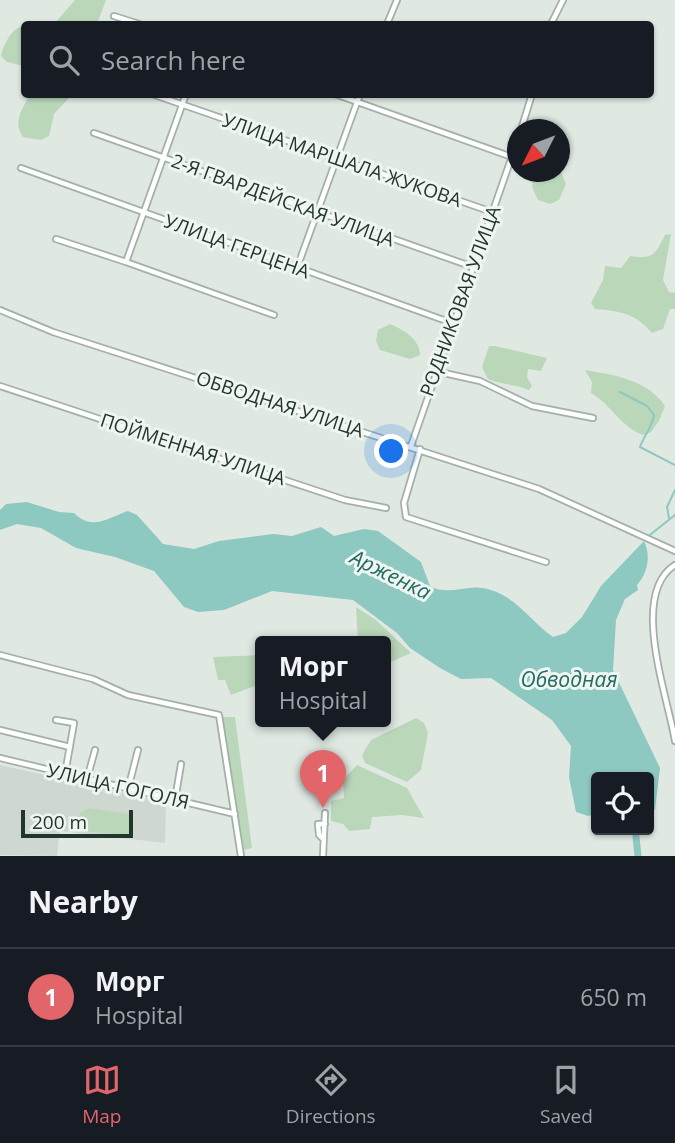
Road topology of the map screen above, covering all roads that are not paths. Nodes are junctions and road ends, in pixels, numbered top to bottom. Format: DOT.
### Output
graph roads {
  1 [pos="397,0"];
  2 [pos="563,0"];
  3 [pos="114,16"];
  4 [pos="130,21"];
  5 [pos="388,21"];
  6 [pos="552,21"];
  7 [pos="163,98"];
  8 [pos="185,98"];
  9 [pos="346,98"];
  10 [pos="358,98"];
  11 [pos="531,98"];
  12 [pos="357,102"];
  13 [pos="182,105"];
  14 [pos="524,119"];
  15 [pos="94,133"];
  16 [pos="507,155"];
  17 [pos="164,158"];
  18 [pos="335,158"];
  19 [pos="21,168"];
  20 [pos="507,171"];
  21 [pos="143,212"];
  22 [pos="492,212"];
  23 [pos="317,213"];
  24 [pos="56,239"];
  25 [pos="125,262"];
  26 [pos="473,267"];
  27 [pos="297,268"];
  28 [pos="0,310"];
  29 [pos="274,315"];
  30 [pos="452,323"];
  31 [pos="435,371"];
  32 [pos="0,386"];
  33 [pos="593,418"];
  34 [pos="411,446"];
  35 [pos="420,449"];
  36 [pos="386,508"];
  37 [pos="675,551"];
  38 [pos="546,562"];
  39 [pos="675,565"];
  40 [pos="0,655"];
  41 [pos="56,720"];
  42 [pos="673,720"];
  43 [pos="0,730"];
  44 [pos="675,741"];
  45 [pos="70,747"];
  46 [pos="95,750"];
  47 [pos="138,750"];
  48 [pos="0,758"];
  49 [pos="181,764"];
  50 [pos="65,774"];
  51 [pos="87,779"];
  52 [pos="128,789"];
  53 [pos="175,800"];
  54 [pos="325,813"];
  55 [pos="235,814"];
  56 [pos="242,856"];
  57 [pos="323,856"];
  1 -- 5 [label="street"];
  2 -- 6 [label="street"];
  3 -- 4 [label="street"];
  7 -- 13 [label="street, УЛИЦА МАРШАЛА ЖУКОВА"];
  8 -- 13 [label="street"];
  9 -- 12 [label="street"];
  10 -- 12 [label="street"];
  11 -- 14 [label="street"];
  12 -- 16 [label="street"];
  12 -- 18 [label="street"];
  13 -- 17 [label="street"];
  13 -- 18 [label="street, УЛИЦА МАРШАЛА ЖУКОВА"];
  15 -- 17 [label="street, 2-Я ГВАРДЕЙСКАЯ УЛИЦА"];
  17 -- 21 [label="street"];
  17 -- 23 [label="street, 2-Я ГВАРДЕЙСКАЯ УЛИЦА"];
  18 -- 22 [label="street, УЛИЦА МАРШАЛА ЖУКОВА"];
  18 -- 23 [label="street"];
  19 -- 21 [label="street, УЛИЦА ГЕРЦЕНА"];
  20 -- 22 [label="street, РОДНИКОВАЯ УЛИЦА"];
  21 -- 25 [label="street"];
  21 -- 27 [label="street, УЛИЦА ГЕРЦЕНА"];
  22 -- 26 [label="street, РОДНИКОВАЯ УЛИЦА"];
  23 -- 26 [label="street, 2-Я ГВАРДЕЙСКАЯ УЛИЦА"];
  23 -- 27 [label="street"];
  24 -- 25 [label="street"];
  25 -- 29 [label="street"];
  26 -- 30 [label="street, РОДНИКОВАЯ УЛИЦА"];
  27 -- 30 [label="street, УЛИЦА ГЕРЦЕНА"];
  28 -- 34 [label="street, ОБВОДНАЯ УЛИЦА"];
  30 -- 31 [label="street, РОДНИКОВАЯ УЛИЦА"];
  31 -- 33 [label="street"];
  31 -- 34 [label="street, РОДНИКОВАЯ УЛИЦА"];
  32 -- 36 [label="street, ПОЙМЕННАЯ УЛИЦА"];
  34 -- 35 [label="street, ОБВОДНАЯ УЛИЦА"];
  35 -- 37 [label="street, ОБВОДНАЯ УЛИЦА"];
  35 -- 38 [label="street"];
  39 -- 42 [label="street"];
  40 -- 55 [label="street"];
  41 -- 45 [label="street"];
  42 -- 44 [label="street"];
  43 -- 45 [label="street"];
  45 -- 50 [label="street"];
  46 -- 51 [label="street"];
  47 -- 52 [label="street"];
  48 -- 50 [label="street, УЛИЦА ГОГОЛЯ"];
  49 -- 53 [label="street"];
  50 -- 51 [label="street, УЛИЦА ГОГОЛЯ"];
  51 -- 52 [label="street, УЛИЦА ГОГОЛЯ"];
  52 -- 53 [label="street, УЛИЦА ГОГОЛЯ"];
  53 -- 55 [label="street, УЛИЦА ГОГОЛЯ"];
  54 -- 57 [label="street"];
  55 -- 56 [label="street"];
}
